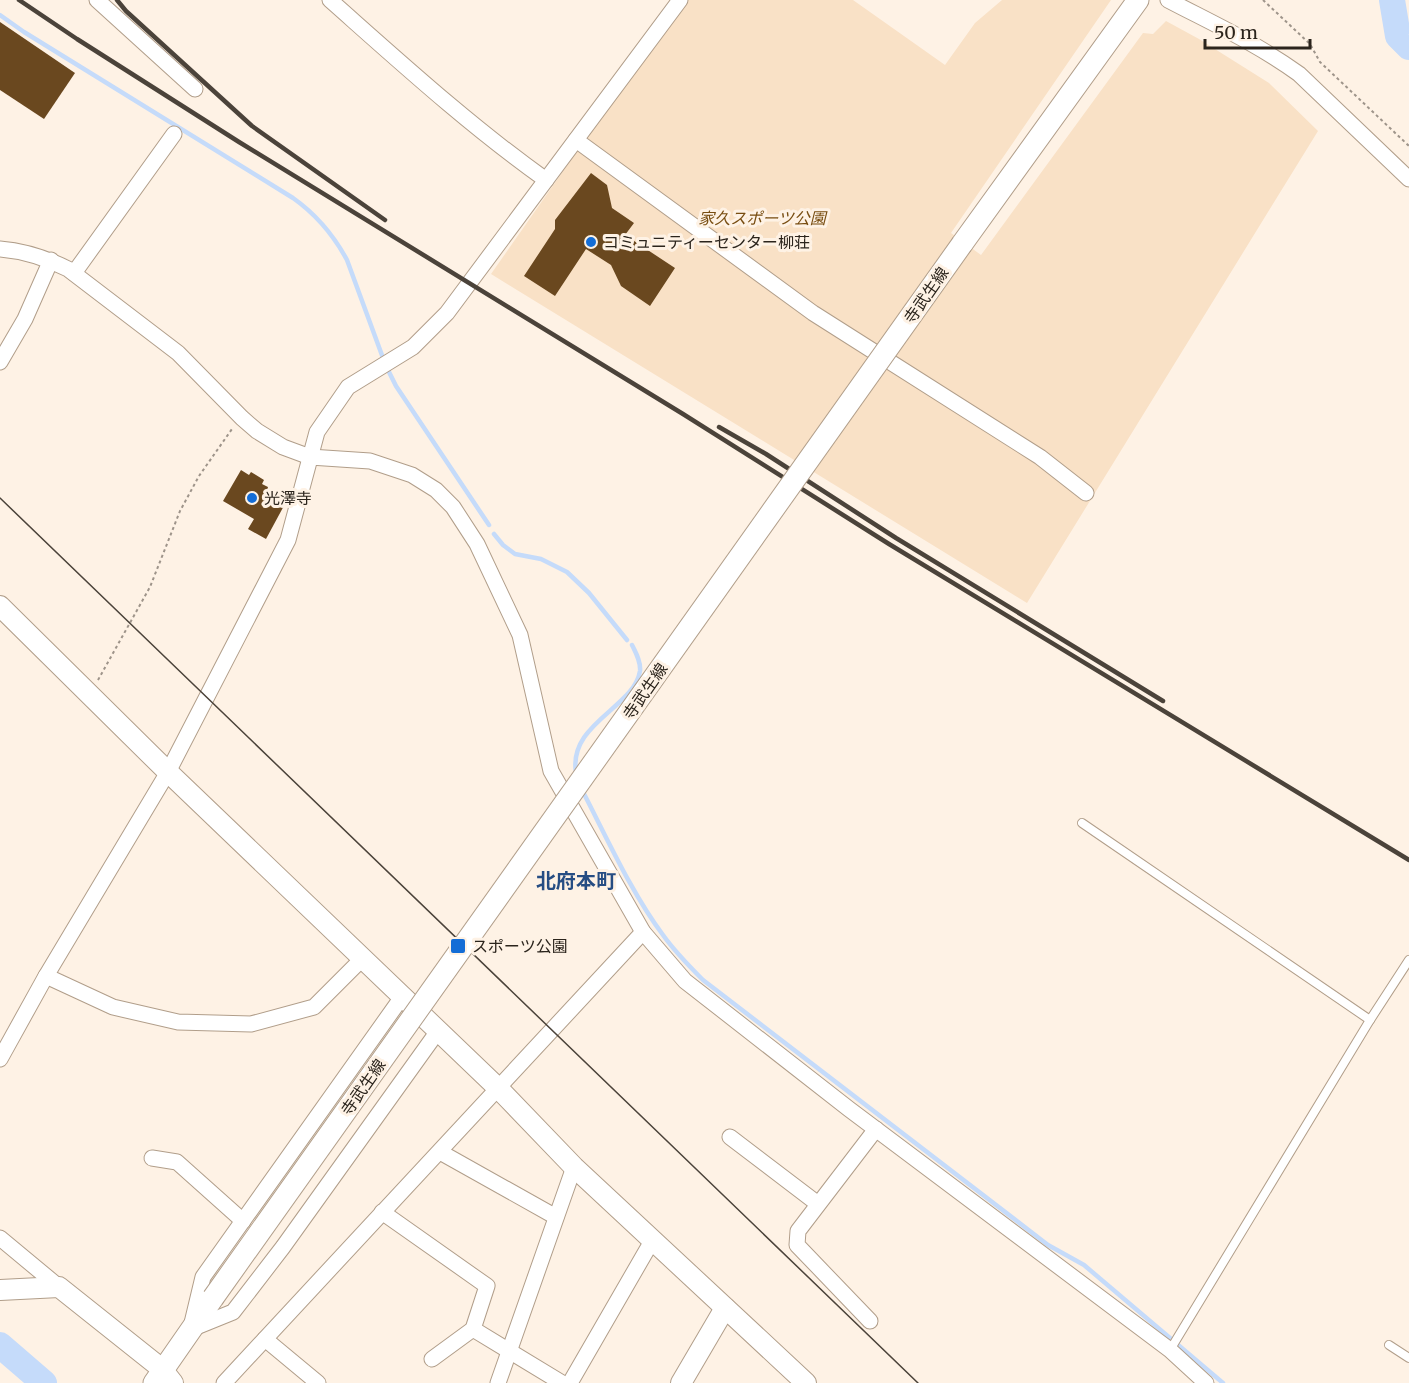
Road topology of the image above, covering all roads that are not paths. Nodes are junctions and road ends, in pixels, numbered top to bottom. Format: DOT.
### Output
graph roads {
  1 [pos="97,0"];
  2 [pos="330,0"];
  3 [pos="680,0"];
  4 [pos="1138,0"];
  5 [pos="1168,0"];
  6 [pos="195,89"];
  7 [pos="174,134"];
  8 [pos="576,140"];
  9 [pos="1409,179"];
  10 [pos="546,180"];
  11 [pos="0,249"];
  12 [pos="51,260"];
  13 [pos="74,273"];
  14 [pos="0,362"];
  15 [pos="310,457"];
  16 [pos="1086,493"];
  17 [pos="0,606"];
  18 [pos="168,772"];
  19 [pos="1082,823"];
  20 [pos="643,932"];
  21 [pos="362,958"];
  22 [pos="1409,960"];
  23 [pos="46,976"];
  24 [pos="402,997"];
  25 [pos="1370,1020"];
  26 [pos="438,1031"];
  27 [pos="0,1059"];
  28 [pos="499,1089"];
  29 [pos="876,1129"];
  30 [pos="730,1137"];
  31 [pos="440,1152"];
  32 [pos="152,1158"];
  33 [pos="574,1167"];
  34 [pos="819,1204"];
  35 [pos="382,1212"];
  36 [pos="556,1216"];
  37 [pos="243,1221"];
  38 [pos="0,1239"];
  39 [pos="652,1240"];
  40 [pos="59,1287"];
  41 [pos="0,1290"];
  42 [pos="725,1308"];
  43 [pos="870,1321"];
  44 [pos="191,1329"];
  45 [pos="473,1329"];
  46 [pos="265,1339"];
  47 [pos="1389,1345"];
  48 [pos="1170,1350"];
  49 [pos="511,1352"];
  50 [pos="1409,1358"];
  51 [pos="432,1359"];
  52 [pos="161,1379"];
  53 [pos="224,1383"];
  54 [pos="318,1383"];
  55 [pos="498,1383"];
  56 [pos="562,1383"];
  57 [pos="570,1383"];
  58 [pos="681,1383"];
  59 [pos="806,1383"];
  60 [pos="1206,1383"];
  1 -- 6 [label="street"];
  2 -- 10 [label="street"];
  3 -- 8 [label="street"];
  4 -- 44 [label="main road, 寺武生線, bridge"];
  5 -- 9 [label="street"];
  7 -- 13 [label="street"];
  8 -- 10 [label="street"];
  8 -- 16 [label="street"];
  10 -- 15 [label="street"];
  11 -- 12 [label="street"];
  12 -- 13 [label="street"];
  12 -- 14 [label="street"];
  13 -- 15 [label="street"];
  15 -- 18 [label="street"];
  15 -- 20 [label="street"];
  17 -- 18 [label="street"];
  18 -- 21 [label="street"];
  18 -- 23 [label="street"];
  19 -- 25 [label="lane"];
  20 -- 28 [label="street"];
  20 -- 29 [label="street"];
  21 -- 23 [label="street"];
  21 -- 24 [label="street"];
  22 -- 25 [label="lane"];
  23 -- 27 [label="street"];
  24 -- 26 [label="street"];
  24 -- 37 [label="street"];
  25 -- 48 [label="lane"];
  26 -- 28 [label="street"];
  26 -- 44 [label="street"];
  28 -- 31 [label="street"];
  28 -- 33 [label="street"];
  29 -- 34 [label="street"];
  29 -- 48 [label="street"];
  30 -- 34 [label="street"];
  31 -- 35 [label="street"];
  31 -- 36 [label="street"];
  32 -- 37 [label="street"];
  33 -- 36 [label="street"];
  33 -- 39 [label="street"];
  34 -- 43 [label="street"];
  35 -- 45 [label="street"];
  35 -- 46 [label="street"];
  36 -- 49 [label="street"];
  37 -- 44 [label="street"];
  38 -- 40 [label="street"];
  39 -- 42 [label="street"];
  39 -- 57 [label="street"];
  40 -- 41 [label="street"];
  40 -- 52 [label="street"];
  42 -- 58 [label="street"];
  42 -- 59 [label="street"];
  44 -- 52 [label="main road, 寺武生線"];
  45 -- 49 [label="street"];
  45 -- 51 [label="street"];
  46 -- 53 [label="street"];
  46 -- 54 [label="street"];
  47 -- 50 [label="lane"];
  48 -- 60 [label="street"];
  49 -- 55 [label="street"];
  49 -- 56 [label="street"];
}
